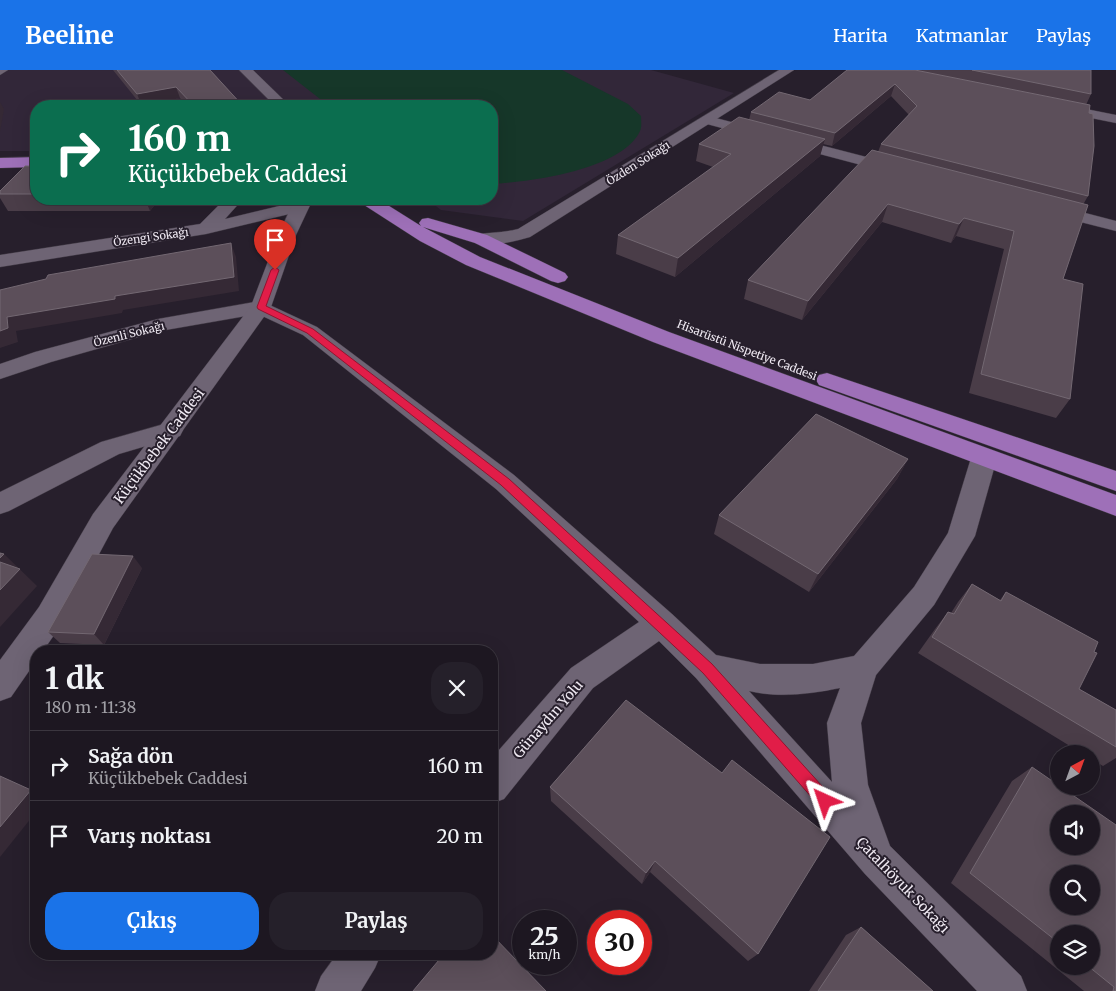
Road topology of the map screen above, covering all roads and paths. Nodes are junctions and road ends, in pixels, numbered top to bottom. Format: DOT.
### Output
graph roads {
  1 [pos="245,70"];
  2 [pos="788,70"];
  3 [pos="277,100"];
  4 [pos="1040,104"];
  5 [pos="1116,119"];
  6 [pos="708,120"];
  7 [pos="30,162"];
  8 [pos="0,163"];
  9 [pos="917,174"];
  10 [pos="1031,204"];
  11 [pos="228,205"];
  12 [pos="291,205"];
  13 [pos="301,205"];
  14 [pos="376,205"];
  15 [pos="397,205"];
  16 [pos="1116,226"];
  17 [pos="206,229"];
  18 [pos="481,238"];
  19 [pos="0,261"];
  20 [pos="261,307"];
  21 [pos="0,372"];
  22 [pos="171,430"];
  23 [pos="984,458"];
  24 [pos="1116,481"];
  25 [pos="0,504"];
  26 [pos="1116,506"];
  27 [pos="661,623"];
  28 [pos="707,668"];
  29 [pos="863,668"];
  30 [pos="0,686"];
  31 [pos="498,778"];
  32 [pos="878,860"];
  33 [pos="357,960"];
  34 [pos="336,991"];
  35 [pos="1006,991"];
  1 -- 3 [label="street"];
  2 -- 6 [label="street, Özden Sokağı"];
  4 -- 5 [label="street"];
  6 -- 9 [label="street"];
  6 -- 18 [label="street, Özden Sokağı"];
  7 -- 8 [label="main road"];
  10 -- 16 [label="street"];
  11 -- 17 [label="street"];
  12 -- 17 [label="street, Özengi Sokağı"];
  13 -- 20 [label="street, Küçükbebek Caddesi"];
  14 -- 23 [label="main road"];
  15 -- 18 [label="main road, Hisarüstü Nispetiye Caddesi"];
  17 -- 19 [label="street, Özengi Sokağı"];
  18 -- 24 [label="main road, Hisarüstü Nispetiye Caddesi"];
  20 -- 21 [label="street, Özenli Sokağı"];
  20 -- 22 [label="street, Küçükbebek Caddesi"];
  20 -- 27 [label="street, Çatalhöyuk Sokağı"];
  22 -- 25 [label="street"];
  22 -- 30 [label="street, Küçükbebek Caddesi"];
  23 -- 26 [label="main road"];
  23 -- 29 [label="street"];
  27 -- 28 [label="street, Çatalhöyuk Sokağı"];
  27 -- 31 [label="street, Günaydın Yolu"];
  28 -- 29 [label="street"];
  28 -- 32 [label="street, Çatalhöyuk Sokağı"];
  29 -- 32 [label="street"];
  32 -- 35 [label="street, Çatalhöyuk Sokağı"];
  33 -- 34 [label="street"];
}
